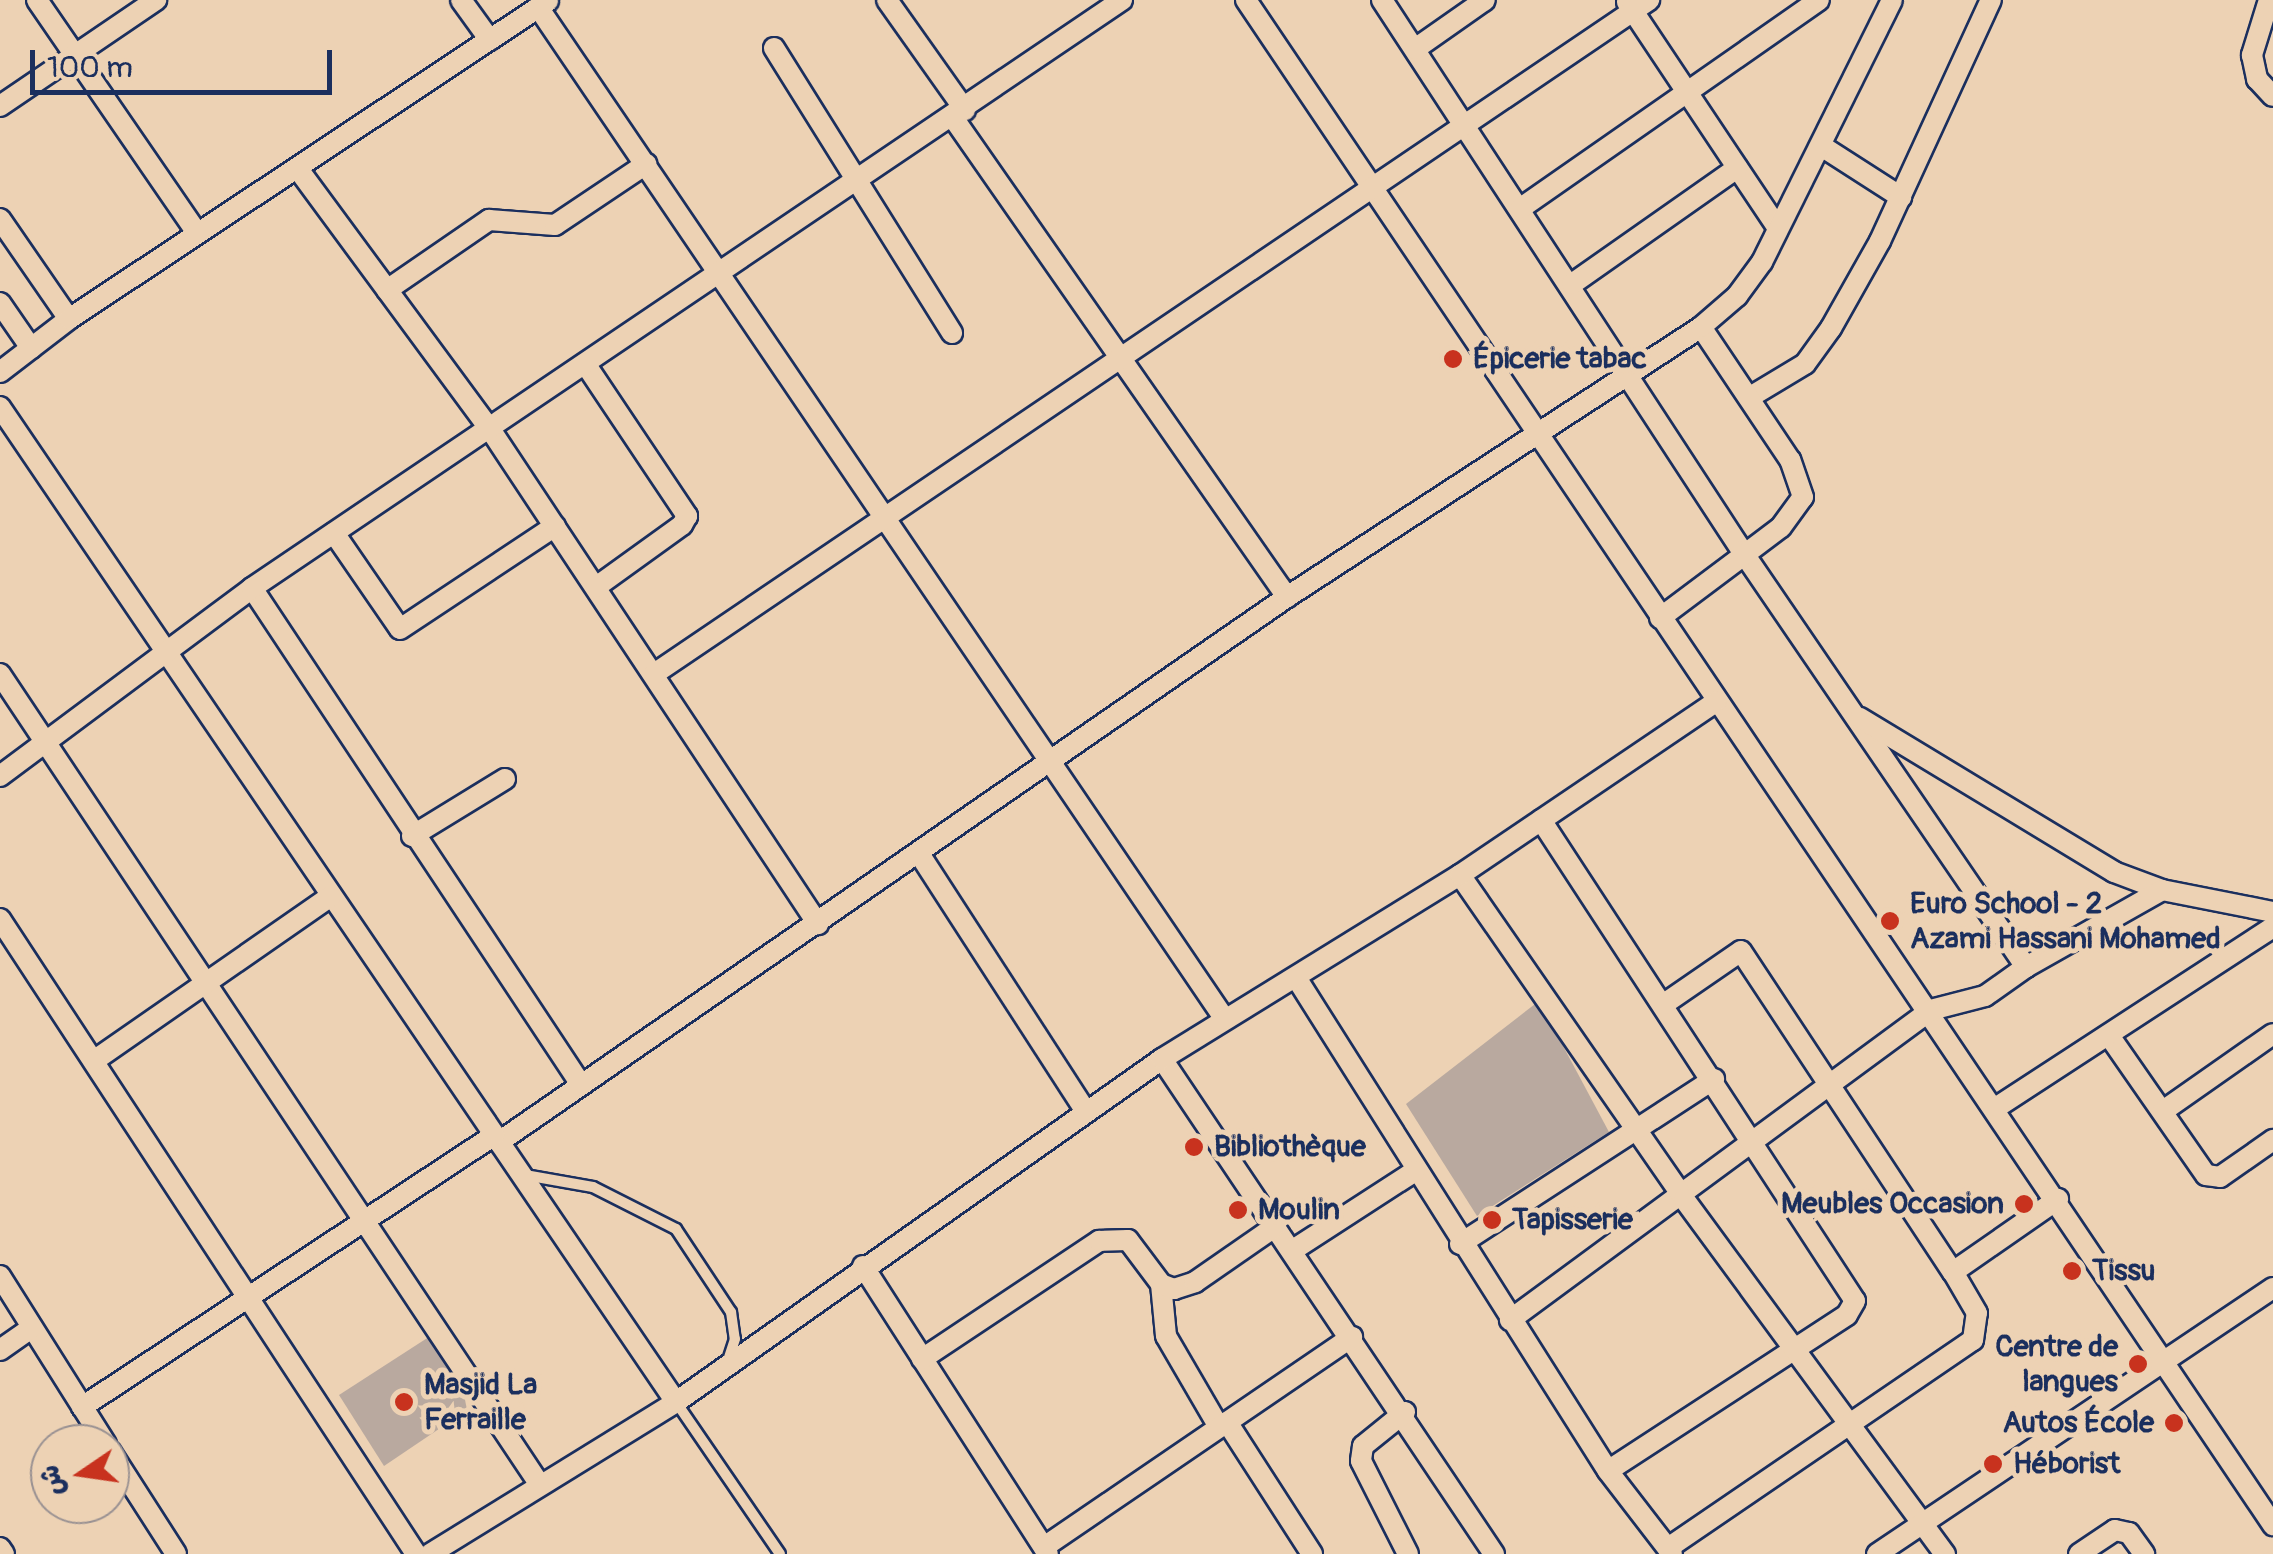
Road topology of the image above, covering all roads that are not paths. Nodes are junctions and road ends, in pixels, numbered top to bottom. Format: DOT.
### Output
graph roads {
  1 [pos="36,0"];
  2 [pos="156,0"];
  3 [pos="462,0"];
  4 [pos="887,0"];
  5 [pos="1122,0"];
  6 [pos="1246,0"];
  7 [pos="1382,0"];
  8 [pos="1485,0"];
  9 [pos="1819,0"];
  10 [pos="1892,0"];
  11 [pos="1992,0"];
  12 [pos="2269,0"];
  13 [pos="544,4"];
  14 [pos="1636,4"];
  15 [pos="490,40"];
  16 [pos="774,48"];
  17 [pos="1415,50"];
  18 [pos="74,57"];
  19 [pos="1689,93"];
  20 [pos="2273,96"];
  21 [pos="0,106"];
  22 [pos="960,114"];
  23 [pos="1465,124"];
  24 [pos="1823,147"];
  25 [pos="646,164"];
  26 [pos="1737,168"];
  27 [pos="298,169"];
  28 [pos="857,182"];
  29 [pos="1368,188"];
  30 [pos="1901,197"];
  31 [pos="1521,208"];
  32 [pos="0,219"];
  33 [pos="1778,228"];
  34 [pos="197,233"];
  35 [pos="722,274"];
  36 [pos="1572,284"];
  37 [pos="388,290"];
  38 [pos="0,303"];
  39 [pos="69,319"];
  40 [pos="1701,327"];
  41 [pos="952,333"];
  42 [pos="31,348"];
  43 [pos="1121,358"];
  44 [pos="586,365"];
  45 [pos="0,372"];
  46 [pos="1632,375"];
  47 [pos="1750,397"];
  48 [pos="0,406"];
  49 [pos="490,429"];
  50 [pos="1538,437"];
  51 [pos="883,517"];
  52 [pos="555,526"];
  53 [pos="334,533"];
  54 [pos="1742,550"];
  55 [pos="596,586"];
  56 [pos="252,588"];
  57 [pos="1287,597"];
  58 [pos="1660,618"];
  59 [pos="168,653"];
  60 [pos="0,674"];
  61 [pos="654,674"];
  62 [pos="1716,702"];
  63 [pos="1850,711"];
  64 [pos="47,743"];
  65 [pos="1051,766"];
  66 [pos="0,776"];
  67 [pos="505,779"];
  68 [pos="1542,820"];
  69 [pos="412,836"];
  70 [pos="920,855"];
  71 [pos="1460,875"];
  72 [pos="2162,890"];
  73 [pos="331,896"];
  74 [pos="2273,912"];
  75 [pos="0,918"];
  76 [pos="818,924"];
  77 [pos="2273,927"];
  78 [pos="2026,967"];
  79 [pos="205,979"];
  80 [pos="1297,979"];
  81 [pos="1664,1004"];
  82 [pos="1931,1010"];
  83 [pos="1224,1018"];
  84 [pos="2273,1034"];
  85 [pos="2110,1037"];
  86 [pos="1162,1059"];
  87 [pos="95,1060"];
  88 [pos="1714,1079"];
  89 [pos="580,1082"];
  90 [pos="1830,1086"];
  91 [pos="1998,1107"];
  92 [pos="2163,1111"];
  93 [pos="1086,1112"];
  94 [pos="1634,1129"];
  95 [pos="496,1139"];
  96 [pos="2273,1140"];
  97 [pos="1755,1141"];
  98 [pos="1415,1170"];
  99 [pos="521,1174"];
  100 [pos="1684,1199"];
  101 [pos="2058,1199"];
  102 [pos="365,1215"];
  103 [pos="1276,1226"];
  104 [pos="1460,1244"];
  105 [pos="1293,1250"];
  106 [pos="863,1266"];
  107 [pos="1953,1272"];
  108 [pos="0,1276"];
  109 [pos="1161,1284"];
  110 [pos="2273,1288"];
  111 [pos="249,1296"];
  112 [pos="1510,1320"];
  113 [pos="32,1328"];
  114 [pos="1352,1337"];
  115 [pos="1796,1346"];
  116 [pos="0,1350"];
  117 [pos="922,1359"];
  118 [pos="2165,1360"];
  119 [pos="726,1366"];
  120 [pos="676,1402"];
  121 [pos="82,1407"];
  122 [pos="1404,1412"];
  123 [pos="1854,1422"];
  124 [pos="93,1424"];
  125 [pos="1223,1425"];
  126 [pos="1608,1471"];
  127 [pos="130,1482"];
  128 [pos="540,1485"];
  129 [pos="1927,1522"];
  130 [pos="2273,1524"];
  131 [pos="1046,1551"];
  132 [pos="1670,1551"];
  133 [pos="176,1554"];
  134 [pos="416,1554"];
  135 [pos="430,1554"];
  136 [pos="780,1554"];
  137 [pos="1312,1554"];
  138 [pos="1408,1554"];
  139 [pos="1494,1554"];
  140 [pos="1877,1554"];
  141 [pos="1946,1554"];
  142 [pos="2079,1554"];
  143 [pos="2144,1554"];
  1 -- 18 [label="street"];
  2 -- 18 [label="street"];
  3 -- 15 [label="street"];
  4 -- 22 [label="street"];
  5 -- 22 [label="street"];
  6 -- 29 [label="street"];
  7 -- 17 [label="street"];
  8 -- 17 [label="street"];
  9 -- 19 [label="street"];
  10 -- 24 [label="street"];
  11 -- 30 [label="street"];
  12 -- 20 [label="street"];
  13 -- 15 [label="street"];
  13 -- 25 [label="street"];
  14 -- 19 [label="street"];
  14 -- 23 [label="street"];
  15 -- 27 [label="street"];
  16 -- 28 [label="street"];
  17 -- 23 [label="street"];
  18 -- 21 [label="street"];
  18 -- 34 [label="street"];
  19 -- 26 [label="street"];
  19 -- 31 [label="street"];
  22 -- 28 [label="street"];
  22 -- 43 [label="street"];
  23 -- 29 [label="street"];
  23 -- 31 [label="street"];
  24 -- 30 [label="street"];
  24 -- 33 [label="street"];
  25 -- 35 [label="street"];
  25 -- 37 [label="street"];
  26 -- 33 [label="street"];
  26 -- 36 [label="street"];
  27 -- 34 [label="street"];
  27 -- 37 [label="street"];
  28 -- 35 [label="street"];
  28 -- 41 [label="street"];
  29 -- 43 [label="street"];
  29 -- 50 [label="street"];
  30 -- 47 [label="street"];
  31 -- 36 [label="street"];
  32 -- 39 [label="street"];
  33 -- 40 [label="street"];
  34 -- 39 [label="street"];
  35 -- 44 [label="street"];
  35 -- 51 [label="street"];
  36 -- 46 [label="street"];
  37 -- 49 [label="street"];
  38 -- 42 [label="street"];
  39 -- 42 [label="street"];
  40 -- 46 [label="street"];
  40 -- 47 [label="street"];
  42 -- 45 [label="street"];
  43 -- 51 [label="street"];
  43 -- 57 [label="street"];
  44 -- 49 [label="street"];
  44 -- 55 [label="street"];
  46 -- 50 [label="street"];
  46 -- 54 [label="street"];
  47 -- 54 [label="street"];
  48 -- 59 [label="street"];
  49 -- 52 [label="street"];
  49 -- 53 [label="street"];
  50 -- 57 [label="street"];
  50 -- 58 [label="street"];
  51 -- 61 [label="street"];
  51 -- 65 [label="street"];
  52 -- 53 [label="street"];
  52 -- 55 [label="street"];
  53 -- 56 [label="street"];
  54 -- 58 [label="street"];
  54 -- 63 [label="street"];
  55 -- 61 [label="street"];
  56 -- 59 [label="street"];
  56 -- 69 [label="street"];
  57 -- 65 [label="street"];
  58 -- 62 [label="street"];
  59 -- 64 [label="street"];
  59 -- 73 [label="street"];
  60 -- 64 [label="street"];
  61 -- 76 [label="street"];
  62 -- 68 [label="street"];
  62 -- 82 [label="street"];
  63 -- 72 [label="street"];
  63 -- 78 [label="street"];
  64 -- 66 [label="street"];
  64 -- 79 [label="street"];
  65 -- 70 [label="street"];
  65 -- 83 [label="street"];
  67 -- 69 [label="street"];
  68 -- 71 [label="street"];
  68 -- 81 [label="street"];
  69 -- 89 [label="street"];
  70 -- 76 [label="street"];
  70 -- 93 [label="street"];
  71 -- 80 [label="street"];
  71 -- 94 [label="street"];
  72 -- 74 [label="street"];
  72 -- 78 [label="street"];
  73 -- 79 [label="street"];
  73 -- 95 [label="street"];
  75 -- 87 [label="street"];
  76 -- 89 [label="street"];
  77 -- 85 [label="street"];
  78 -- 82 [label="street"];
  79 -- 87 [label="street"];
  79 -- 102 [label="street"];
  80 -- 83 [label="street"];
  80 -- 98 [label="street"];
  81 -- 88 [label="street"];
  81 -- 90 [label="street"];
  82 -- 90 [label="street"];
  82 -- 91 [label="street"];
  83 -- 86 [label="street"];
  84 -- 92 [label="street"];
  85 -- 91 [label="street"];
  85 -- 92 [label="street"];
  86 -- 93 [label="street"];
  86 -- 103 [label="street"];
  87 -- 111 [label="street"];
  88 -- 94 [label="street"];
  88 -- 97 [label="street"];
  89 -- 95 [label="street"];
  90 -- 97 [label="street"];
  90 -- 107 [label="street"];
  91 -- 101 [label="street"];
  92 -- 96 [label="street"];
  93 -- 106 [label="street"];
  94 -- 100 [label="street"];
  94 -- 104 [label="street"];
  95 -- 99 [label="street"];
  95 -- 102 [label="street"];
  97 -- 100 [label="street"];
  97 -- 115 [label="street"];
  98 -- 104 [label="street"];
  98 -- 105 [label="street"];
  99 -- 119 [label="lane"];
  99 -- 120 [label="street"];
  100 -- 112 [label="street"];
  100 -- 115 [label="street"];
  101 -- 107 [label="street"];
  101 -- 118 [label="street"];
  102 -- 111 [label="street"];
  102 -- 128 [label="street"];
  103 -- 105 [label="street"];
  103 -- 109 [label="street"];
  104 -- 112 [label="street"];
  105 -- 114 [label="street"];
  106 -- 117 [label="street"];
  106 -- 119 [label="street"];
  107 -- 123 [label="street"];
  108 -- 113 [label="street"];
  109 -- 117 [label="street"];
  109 -- 125 [label="street"];
  110 -- 118 [label="street"];
  111 -- 121 [label="street"];
  111 -- 134 [label="street"];
  112 -- 126 [label="street"];
  113 -- 116 [label="street"];
  113 -- 121 [label="street"];
  114 -- 122 [label="street"];
  114 -- 125 [label="street"];
  115 -- 123 [label="street"];
  115 -- 126 [label="street"];
  117 -- 131 [label="street"];
  118 -- 129 [label="street"];
  118 -- 130 [label="street"];
  119 -- 120 [label="street"];
  120 -- 128 [label="street"];
  120 -- 136 [label="lane"];
  121 -- 124 [label="street"];
  122 -- 138 [label="street"];
  122 -- 139 [label="street"];
  123 -- 129 [label="street"];
  123 -- 132 [label="street"];
  125 -- 131 [label="street"];
  125 -- 137 [label="street"];
  126 -- 132 [label="street"];
  127 -- 133 [label="street"];
  128 -- 135 [label="street"];
  129 -- 140 [label="street"];
  129 -- 141 [label="street"];
  142 -- 143 [label="street"];
}
